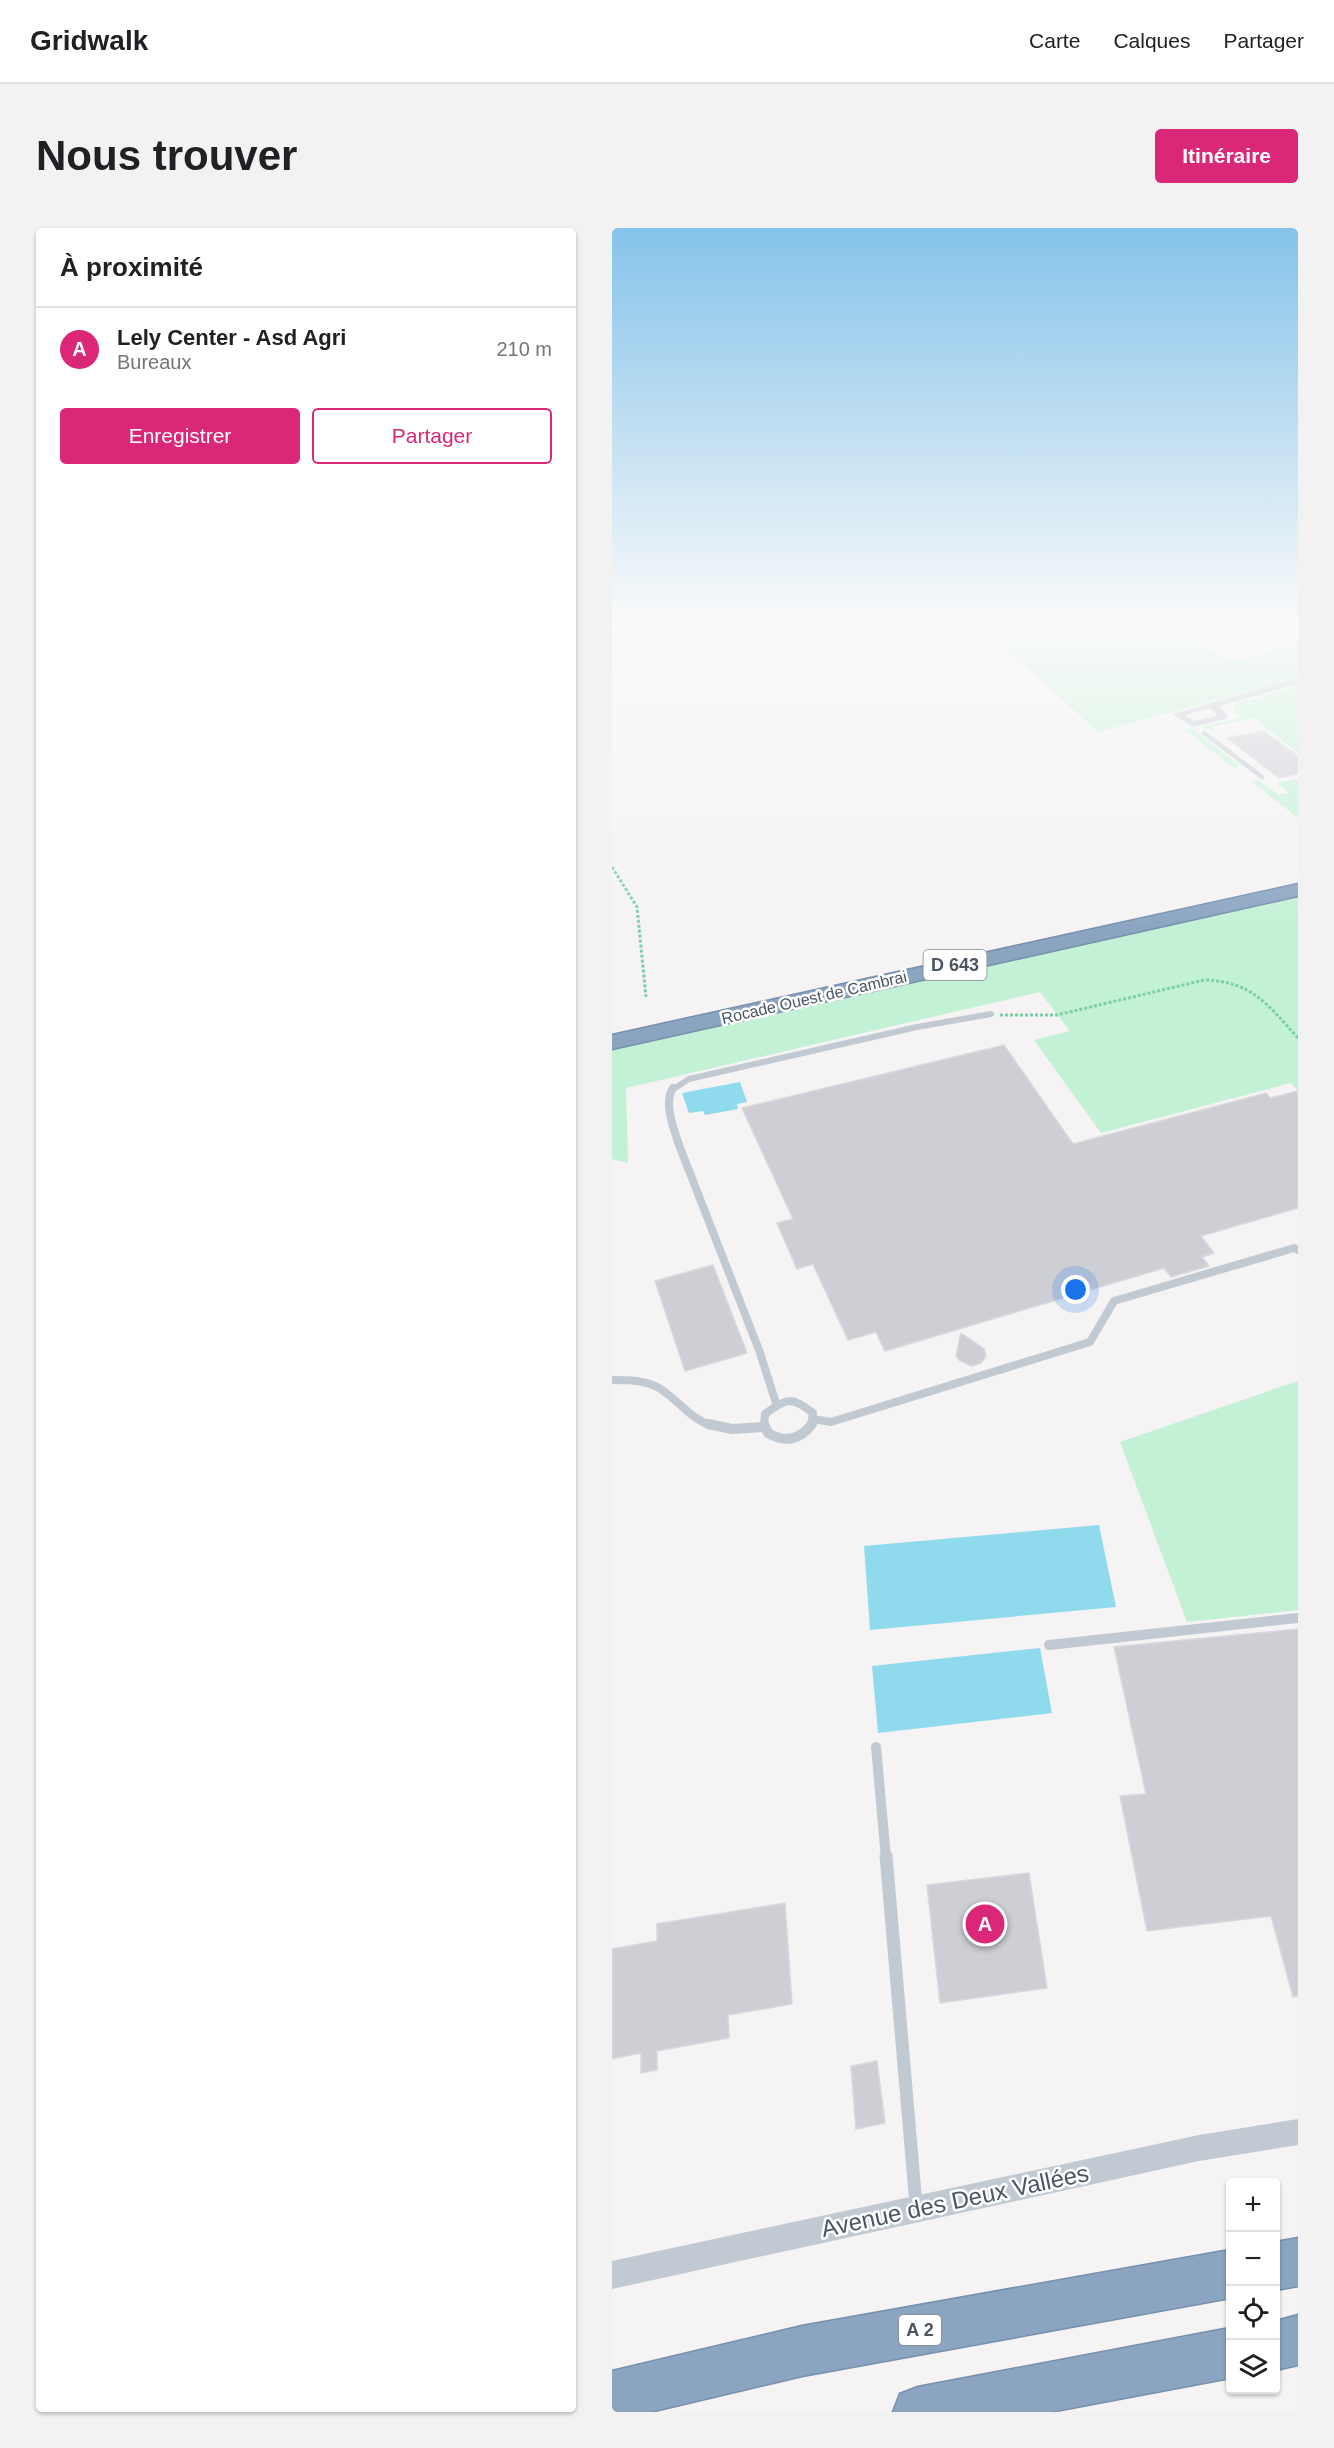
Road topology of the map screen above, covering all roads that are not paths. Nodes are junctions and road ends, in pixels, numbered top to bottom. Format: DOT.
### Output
graph roads {
  1 [pos="1204,733"];
  2 [pos="1263,777"];
  3 [pos="1298,890"];
  4 [pos="991,1014"];
  5 [pos="612,1042"];
  6 [pos="1298,1250"];
  7 [pos="612,1380"];
  8 [pos="777,1403"];
  9 [pos="813,1419"];
  10 [pos="764,1427"];
  11 [pos="1298,1618"];
  12 [pos="1049,1645"];
  13 [pos="876,1747"];
  14 [pos="1298,2132"];
  15 [pos="916,2209"];
  16 [pos="1298,2262"];
  17 [pos="1280,2265"];
  18 [pos="612,2275"];
  19 [pos="1226,2275"];
  20 [pos="1298,2340"];
  21 [pos="1280,2343"];
  22 [pos="1226,2354"];
  23 [pos="612,2396"];
  24 [pos="918,2412"];
  1 -- 2 [label="lane"];
  3 -- 5 [label="highway, Rocade Ouest de Cambrai / D 643"];
  4 -- 8 [label="lane"];
  6 -- 9 [label="lane"];
  7 -- 10 [label="lane"];
  8 -- 9 [label="lane"];
  8 -- 10 [label="lane"];
  9 -- 10 [label="lane"];
  11 -- 12 [label="lane"];
  13 -- 15 [label="lane"];
  14 -- 15 [label="street, Avenue des Deux Vallées"];
  15 -- 18 [label="street, Avenue des Deux Vallées"];
  16 -- 17 [label="highway"];
  19 -- 23 [label="highway, A 2"];
  20 -- 21 [label="highway"];
  22 -- 24 [label="highway"];
}
